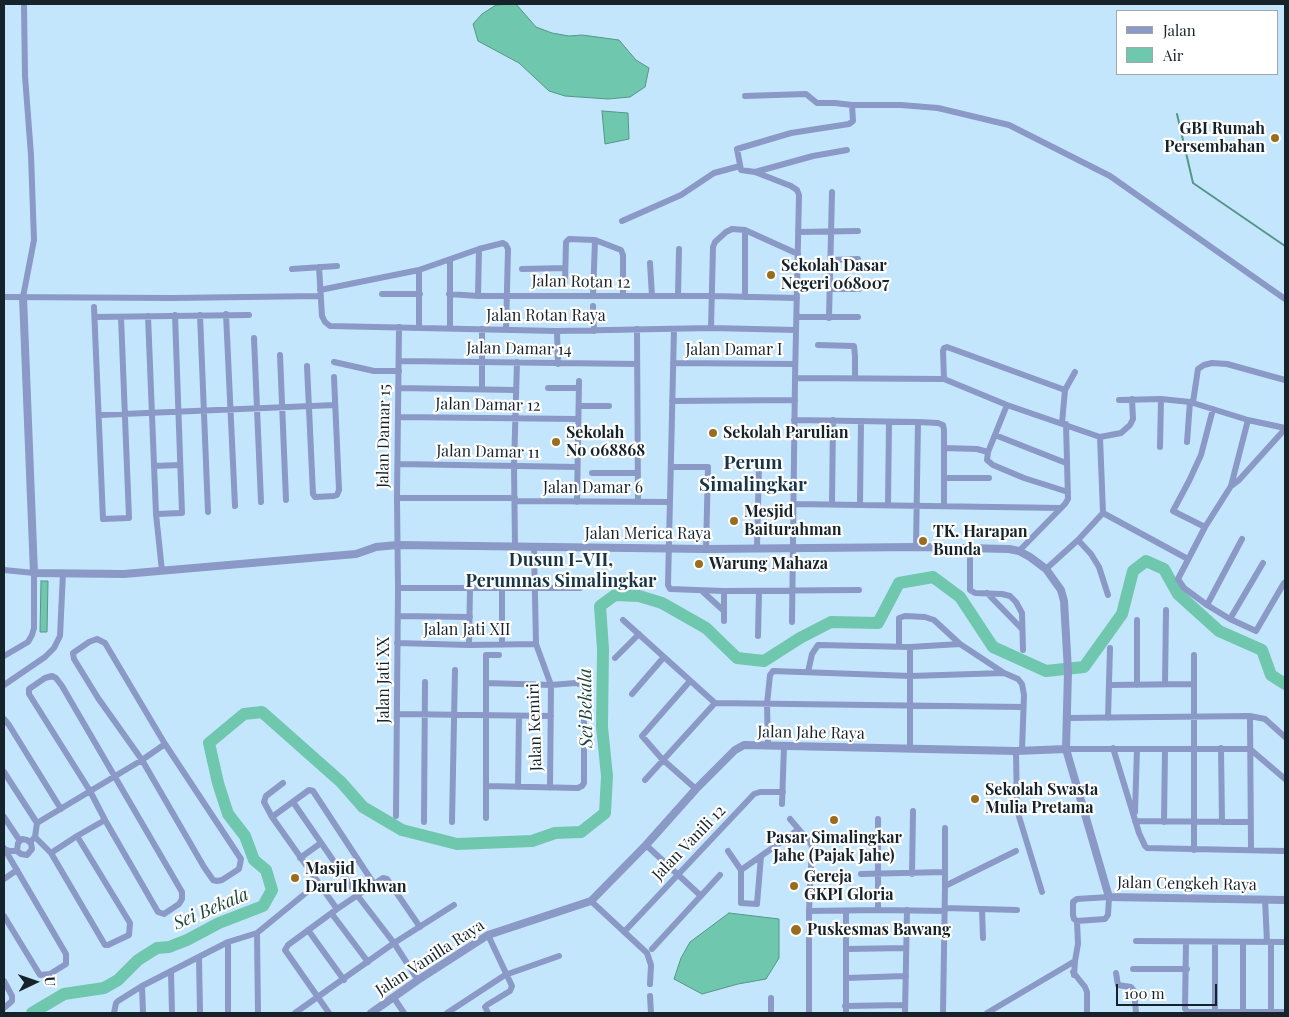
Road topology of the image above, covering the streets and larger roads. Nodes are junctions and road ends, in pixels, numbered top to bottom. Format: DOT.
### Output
graph roads {
  1 [pos="24,4"];
  2 [pos="745,96"];
  3 [pos="852,105"];
  4 [pos="847,150"];
  5 [pos="740,166"];
  6 [pos="755,172"];
  7 [pos="832,192"];
  8 [pos="622,221"];
  9 [pos="746,230"];
  10 [pos="858,231"];
  11 [pos="798,232"];
  12 [pos="832,232"];
  13 [pos="595,240"];
  14 [pos="479,250"];
  15 [pos="679,250"];
  16 [pos="798,254"];
  17 [pos="858,259"];
  18 [pos="450,260"];
  19 [pos="831,260"];
  20 [pos="650,262"];
  21 [pos="337,266"];
  22 [pos="319,267"];
  23 [pos="565,268"];
  24 [pos="292,269"];
  25 [pos="522,269"];
  26 [pos="419,270"];
  27 [pos="565,283"];
  28 [pos="830,289"];
  29 [pos="860,289"];
  30 [pos="320,293"];
  31 [pos="382,294"];
  32 [pos="420,294"];
  33 [pos="450,294"];
  34 [pos="506,295"];
  35 [pos="478,296"];
  36 [pos="593,296"];
  37 [pos="623,296"];
  38 [pos="652,296"];
  39 [pos="678,296"];
  40 [pos="712,296"];
  41 [pos="4,297"];
  42 [pos="23,297"];
  43 [pos="745,298"];
  44 [pos="797,298"];
  45 [pos="1285,299"];
  46 [pos="593,306"];
  47 [pos="94,307"];
  48 [pos="226,314"];
  49 [pos="175,315"];
  50 [pos="200,315"];
  51 [pos="249,315"];
  52 [pos="148,316"];
  53 [pos="95,317"];
  54 [pos="121,317"];
  55 [pos="797,317"];
  56 [pos="858,317"];
  57 [pos="829,318"];
  58 [pos="399,327"];
  59 [pos="419,328"];
  60 [pos="450,328"];
  61 [pos="711,328"];
  62 [pos="482,329"];
  63 [pos="637,329"];
  64 [pos="674,329"];
  65 [pos="506,330"];
  66 [pos="796,330"];
  67 [pos="557,331"];
  68 [pos="594,331"];
  69 [pos="254,338"];
  70 [pos="818,345"];
  71 [pos="280,355"];
  72 [pos="399,361"];
  73 [pos="334,362"];
  74 [pos="482,362"];
  75 [pos="517,362"];
  76 [pos="673,363"];
  77 [pos="558,364"];
  78 [pos="638,364"];
  79 [pos="795,364"];
  80 [pos="307,366"];
  81 [pos="399,371"];
  82 [pos="1075,372"];
  83 [pos="334,378"];
  84 [pos="795,378"];
  85 [pos="855,378"];
  86 [pos="944,379"];
  87 [pos="1285,380"];
  88 [pos="398,388"];
  89 [pos="548,388"];
  90 [pos="482,389"];
  91 [pos="516,390"];
  92 [pos="1065,390"];
  93 [pos="1132,399"];
  94 [pos="1162,399"];
  95 [pos="795,400"];
  96 [pos="1119,400"];
  97 [pos="672,401"];
  98 [pos="1192,402"];
  99 [pos="1007,404"];
  100 [pos="309,405"];
  101 [pos="335,405"];
  102 [pos="579,406"];
  103 [pos="609,406"];
  104 [pos="283,407"];
  105 [pos="230,408"];
  106 [pos="257,408"];
  107 [pos="1214,409"];
  108 [pos="204,410"];
  109 [pos="178,411"];
  110 [pos="151,412"];
  111 [pos="125,414"];
  112 [pos="100,415"];
  113 [pos="399,417"];
  114 [pos="515,419"];
  115 [pos="577,419"];
  116 [pos="794,420"];
  117 [pos="833,420"];
  118 [pos="1248,420"];
  119 [pos="861,421"];
  120 [pos="890,422"];
  121 [pos="918,422"];
  122 [pos="1064,424"];
  123 [pos="1285,428"];
  124 [pos="995,435"];
  125 [pos="1100,437"];
  126 [pos="1187,442"];
  127 [pos="1160,447"];
  128 [pos="944,448"];
  129 [pos="988,452"];
  130 [pos="1066,463"];
  131 [pos="398,464"];
  132 [pos="154,466"];
  133 [pos="180,466"];
  134 [pos="514,466"];
  135 [pos="759,466"];
  136 [pos="577,467"];
  137 [pos="671,468"];
  138 [pos="592,473"];
  139 [pos="637,473"];
  140 [pos="944,478"];
  141 [pos="989,478"];
  142 [pos="1230,486"];
  143 [pos="1068,492"];
  144 [pos="397,498"];
  145 [pos="515,499"];
  146 [pos="286,500"];
  147 [pos="261,502"];
  148 [pos="577,502"];
  149 [pos="638,502"];
  150 [pos="670,502"];
  151 [pos="794,504"];
  152 [pos="832,504"];
  153 [pos="860,504"];
  154 [pos="888,505"];
  155 [pos="916,505"];
  156 [pos="235,506"];
  157 [pos="944,506"];
  158 [pos="1060,508"];
  159 [pos="208,512"];
  160 [pos="1104,513"];
  161 [pos="156,514"];
  162 [pos="1205,528"];
  163 [pos="1242,539"];
  164 [pos="1078,540"];
  165 [pos="398,544"];
  166 [pos="515,547"];
  167 [pos="534,547"];
  168 [pos="670,547"];
  169 [pos="757,547"];
  170 [pos="793,547"];
  171 [pos="916,547"];
  172 [pos="970,548"];
  173 [pos="706,549"];
  174 [pos="1019,551"];
  175 [pos="1188,559"];
  176 [pos="1263,563"];
  177 [pos="1046,569"];
  178 [pos="4,570"];
  179 [pos="162,571"];
  180 [pos="34,573"];
  181 [pos="63,573"];
  182 [pos="1284,583"];
  183 [pos="398,588"];
  184 [pos="470,588"];
  185 [pos="502,588"];
  186 [pos="534,588"];
  187 [pos="580,588"];
  188 [pos="860,590"];
  189 [pos="702,591"];
  190 [pos="724,591"];
  191 [pos="759,591"];
  192 [pos="793,591"];
  193 [pos="987,593"];
  194 [pos="1108,595"];
  195 [pos="1207,605"];
  196 [pos="1166,610"];
  197 [pos="724,611"];
  198 [pos="398,616"];
  199 [pos="470,617"];
  200 [pos="1230,619"];
  201 [pos="622,620"];
  202 [pos="1137,620"];
  203 [pos="724,621"];
  204 [pos="792,622"];
  205 [pos="1022,629"];
  206 [pos="639,634"];
  207 [pos="758,636"];
  208 [pos="397,643"];
  209 [pos="536,644"];
  210 [pos="960,644"];
  211 [pos="502,645"];
  212 [pos="469,646"];
  213 [pos="899,646"];
  214 [pos="910,647"];
  215 [pos="1110,648"];
  216 [pos="1023,650"];
  217 [pos="499,655"];
  218 [pos="1194,655"];
  219 [pos="4,656"];
  220 [pos="664,657"];
  221 [pos="615,658"];
  222 [pos="455,670"];
  223 [pos="1068,671"];
  224 [pos="808,672"];
  225 [pos="1004,673"];
  226 [pos="911,676"];
  227 [pos="690,681"];
  228 [pos="425,682"];
  229 [pos="486,683"];
  230 [pos="551,684"];
  231 [pos="1165,684"];
  232 [pos="1194,684"];
  233 [pos="4,685"];
  234 [pos="1109,685"];
  235 [pos="1137,685"];
  236 [pos="632,694"];
  237 [pos="715,703"];
  238 [pos="767,704"];
  239 [pos="911,706"];
  240 [pos="1023,707"];
  241 [pos="397,714"];
  242 [pos="426,714"];
  243 [pos="455,715"];
  244 [pos="486,716"];
  245 [pos="519,716"];
  246 [pos="551,716"];
  247 [pos="1194,716"];
  248 [pos="1250,716"];
  249 [pos="1066,718"];
  250 [pos="1108,718"];
  251 [pos="4,719"];
  252 [pos="1285,736"];
  253 [pos="165,744"];
  254 [pos="768,746"];
  255 [pos="784,746"];
  256 [pos="910,748"];
  257 [pos="1113,748"];
  258 [pos="1137,748"];
  259 [pos="1165,748"];
  260 [pos="1193,748"];
  261 [pos="1221,748"];
  262 [pos="1066,749"];
  263 [pos="1250,749"];
  264 [pos="1019,750"];
  265 [pos="662,759"];
  266 [pos="142,760"];
  267 [pos="4,772"];
  268 [pos="115,776"];
  269 [pos="1285,779"];
  270 [pos="645,780"];
  271 [pos="283,783"];
  272 [pos="486,786"];
  273 [pos="518,787"];
  274 [pos="550,788"];
  275 [pos="696,789"];
  276 [pos="90,791"];
  277 [pos="782,792"];
  278 [pos="293,802"];
  279 [pos="782,804"];
  280 [pos="60,809"];
  281 [pos="913,811"];
  282 [pos="272,816"];
  283 [pos="396,816"];
  284 [pos="4,817"];
  285 [pos="486,818"];
  286 [pos="878,818"];
  287 [pos="790,819"];
  288 [pos="1135,819"];
  289 [pos="106,820"];
  290 [pos="424,822"];
  291 [pos="452,822"];
  292 [pos="1164,822"];
  293 [pos="1193,822"];
  294 [pos="1222,822"];
  295 [pos="1250,822"];
  296 [pos="36,823"];
  297 [pos="945,828"];
  298 [pos="798,830"];
  299 [pos="77,836"];
  300 [pos="33,840"];
  301 [pos="20,841"];
  302 [pos="321,843"];
  303 [pos="646,845"];
  304 [pos="4,849"];
  305 [pos="17,850"];
  306 [pos="1016,850"];
  307 [pos="1194,850"];
  308 [pos="1251,850"];
  309 [pos="728,851"];
  310 [pos="1285,851"];
  311 [pos="51,853"];
  312 [pos="760,856"];
  313 [pos="300,858"];
  314 [pos="17,870"];
  315 [pos="741,870"];
  316 [pos="945,872"];
  317 [pos="879,873"];
  318 [pos="678,874"];
  319 [pos="861,874"];
  320 [pos="912,874"];
  321 [pos="720,875"];
  322 [pos="4,879"];
  323 [pos="318,883"];
  324 [pos="374,884"];
  325 [pos="946,886"];
  326 [pos="1042,892"];
  327 [pos="357,895"];
  328 [pos="701,896"];
  329 [pos="1110,898"];
  330 [pos="1265,899"];
  331 [pos="1285,900"];
  332 [pos="591,901"];
  333 [pos="454,905"];
  334 [pos="982,908"];
  335 [pos="878,910"];
  336 [pos="907,910"];
  337 [pos="945,910"];
  338 [pos="1017,910"];
  339 [pos="334,911"];
  340 [pos="809,912"];
  341 [pos="846,912"];
  342 [pos="4,916"];
  343 [pos="1077,921"];
  344 [pos="420,928"];
  345 [pos="308,930"];
  346 [pos="624,932"];
  347 [pos="257,933"];
  348 [pos="488,935"];
  349 [pos="982,938"];
  350 [pos="1136,941"];
  351 [pos="228,942"];
  352 [pos="1186,942"];
  353 [pos="1214,942"];
  354 [pos="1243,942"];
  355 [pos="1269,942"];
  356 [pos="1285,942"];
  357 [pos="394,943"];
  358 [pos="906,948"];
  359 [pos="652,949"];
  360 [pos="847,949"];
  361 [pos="559,956"];
  362 [pos="200,957"];
  363 [pos="1075,961"];
  364 [pos="368,962"];
  365 [pos="1067,965"];
  366 [pos="1132,969"];
  367 [pos="1186,969"];
  368 [pos="171,971"];
  369 [pos="1116,973"];
  370 [pos="505,975"];
  371 [pos="1074,975"];
  372 [pos="906,976"];
  373 [pos="846,978"];
  374 [pos="344,980"];
  375 [pos="418,980"];
  376 [pos="4,981"];
  377 [pos="650,984"];
  378 [pos="142,986"];
  379 [pos="650,996"];
  380 [pos="318,998"];
  381 [pos="394,998"];
  382 [pos="771,998"];
  383 [pos="904,1005"];
  384 [pos="4,1008"];
  385 [pos="845,1010"];
  386 [pos="1270,1011"];
  387 [pos="1215,1012"];
  388 [pos="1243,1012"];
  389 [pos="1257,1012"];
  390 [pos="1285,1012"];
  391 [pos="114,1013"];
  392 [pos="143,1013"];
  393 [pos="172,1013"];
  394 [pos="200,1013"];
  395 [pos="228,1013"];
  396 [pos="258,1013"];
  397 [pos="295,1013"];
  398 [pos="329,1013"];
  399 [pos="371,1013"];
  400 [pos="404,1013"];
  401 [pos="447,1013"];
  402 [pos="488,1013"];
  403 [pos="651,1013"];
  404 [pos="771,1013"];
  405 [pos="809,1013"];
  406 [pos="904,1013"];
  407 [pos="943,1013"];
  408 [pos="987,1013"];
  409 [pos="1087,1013"];
  410 [pos="1136,1013"];
  1 -- 42 [label="street"];
  2 -- 3 [label="street"];
  3 -- 5 [label="street"];
  3 -- 45 [label="street"];
  4 -- 6 [label="street"];
  5 -- 6 [label="street"];
  5 -- 8 [label="street"];
  6 -- 11 [label="street"];
  7 -- 12 [label="street"];
  9 -- 16 [label="street"];
  9 -- 40 [label="street"];
  9 -- 43 [label="street"];
  10 -- 12 [label="street"];
  11 -- 12 [label="street"];
  11 -- 16 [label="street"];
  12 -- 19 [label="street"];
  13 -- 23 [label="street"];
  13 -- 36 [label="street"];
  13 -- 37 [label="street"];
  14 -- 18 [label="street"];
  14 -- 34 [label="street"];
  14 -- 35 [label="street"];
  15 -- 39 [label="street"];
  16 -- 44 [label="street"];
  17 -- 19 [label="street"];
  18 -- 26 [label="street"];
  18 -- 33 [label="street"];
  19 -- 28 [label="street"];
  20 -- 38 [label="street"];
  21 -- 22 [label="street"];
  22 -- 24 [label="street"];
  22 -- 30 [label="street"];
  23 -- 25 [label="street"];
  23 -- 27 [label="street"];
  26 -- 30 [label="street"];
  26 -- 32 [label="street"];
  28 -- 29 [label="street"];
  28 -- 57 [label="street"];
  30 -- 42 [label="street"];
  30 -- 58 [label="street, Jalan Rotan Raya"];
  31 -- 32 [label="street"];
  32 -- 59 [label="street"];
  33 -- 35 [label="street, Jalan Rotan 12"];
  33 -- 60 [label="street"];
  34 -- 35 [label="street, Jalan Rotan 12"];
  34 -- 36 [label="street, Jalan Rotan 12"];
  34 -- 65 [label="street"];
  36 -- 37 [label="street, Jalan Rotan 12"];
  37 -- 38 [label="street, Jalan Rotan 12"];
  38 -- 39 [label="street, Jalan Rotan 12"];
  39 -- 40 [label="street, Jalan Rotan 12"];
  40 -- 43 [label="street, Jalan Rotan 12"];
  40 -- 61 [label="street"];
  41 -- 42 [label="street"];
  42 -- 180 [label="street"];
  43 -- 44 [label="street, Jalan Rotan 12"];
  44 -- 55 [label="street"];
  46 -- 68 [label="street"];
  47 -- 53 [label="street"];
  48 -- 50 [label="street"];
  48 -- 51 [label="street"];
  48 -- 105 [label="street"];
  49 -- 50 [label="street"];
  49 -- 52 [label="street"];
  49 -- 109 [label="street"];
  50 -- 108 [label="street"];
  52 -- 54 [label="street"];
  52 -- 110 [label="street"];
  53 -- 54 [label="street"];
  53 -- 112 [label="street"];
  54 -- 111 [label="street"];
  55 -- 57 [label="street"];
  55 -- 66 [label="street"];
  56 -- 57 [label="street"];
  58 -- 59 [label="street, Jalan Rotan Raya"];
  58 -- 72 [label="street, Jalan Damar 15"];
  59 -- 60 [label="street, Jalan Rotan Raya"];
  60 -- 62 [label="street, Jalan Rotan Raya"];
  61 -- 64 [label="street, Jalan Rotan Raya"];
  61 -- 66 [label="street, Jalan Rotan Raya"];
  62 -- 65 [label="street, Jalan Rotan Raya"];
  62 -- 74 [label="street"];
  63 -- 64 [label="street, Jalan Rotan Raya"];
  63 -- 68 [label="street, Jalan Rotan Raya"];
  63 -- 78 [label="street"];
  64 -- 76 [label="street"];
  65 -- 67 [label="street, Jalan Rotan Raya"];
  66 -- 79 [label="street"];
  67 -- 68 [label="street, Jalan Rotan Raya"];
  67 -- 77 [label="street"];
  69 -- 106 [label="street"];
  70 -- 85 [label="street"];
  71 -- 104 [label="street"];
  72 -- 74 [label="street, Jalan Damar 14"];
  72 -- 81 [label="street, Jalan Damar 15"];
  73 -- 81 [label="street"];
  74 -- 75 [label="street, Jalan Damar 14"];
  74 -- 90 [label="street"];
  75 -- 77 [label="street, Jalan Damar 14"];
  75 -- 91 [label="street"];
  76 -- 79 [label="street, Jalan Damar I"];
  76 -- 97 [label="street"];
  77 -- 78 [label="street, Jalan Damar 14"];
  78 -- 139 [label="street"];
  79 -- 84 [label="street"];
  80 -- 100 [label="street"];
  81 -- 88 [label="street, Jalan Damar 15"];
  82 -- 92 [label="street"];
  83 -- 101 [label="street"];
  84 -- 85 [label="street"];
  84 -- 95 [label="street"];
  85 -- 86 [label="street"];
  86 -- 92 [label="street"];
  86 -- 99 [label="street"];
  87 -- 98 [label="street"];
  88 -- 90 [label="street"];
  88 -- 113 [label="street, Jalan Damar 15"];
  89 -- 102 [label="street"];
  90 -- 91 [label="street"];
  91 -- 114 [label="street"];
  92 -- 122 [label="street"];
  93 -- 94 [label="street"];
  93 -- 96 [label="street"];
  93 -- 125 [label="street"];
  94 -- 98 [label="street"];
  94 -- 127 [label="street"];
  95 -- 97 [label="street"];
  95 -- 116 [label="street"];
  97 -- 137 [label="street"];
  98 -- 107 [label="street"];
  98 -- 126 [label="street"];
  99 -- 122 [label="street"];
  99 -- 124 [label="street"];
  100 -- 101 [label="street"];
  100 -- 101 [label="street"];
  100 -- 104 [label="street"];
  102 -- 103 [label="street"];
  102 -- 115 [label="street"];
  104 -- 106 [label="street"];
  104 -- 146 [label="street"];
  105 -- 106 [label="street"];
  105 -- 108 [label="street"];
  105 -- 156 [label="street"];
  106 -- 147 [label="street"];
  107 -- 118 [label="street"];
  107 -- 162 [label="street"];
  108 -- 109 [label="street"];
  108 -- 159 [label="street"];
  109 -- 110 [label="street"];
  109 -- 133 [label="street"];
  110 -- 111 [label="street"];
  110 -- 132 [label="street"];
  111 -- 112 [label="street"];
  111 -- 112 [label="street"];
  113 -- 114 [label="street, Jalan Damar 12"];
  113 -- 131 [label="street, Jalan Damar 15"];
  114 -- 115 [label="street, Jalan Damar 12"];
  114 -- 134 [label="street"];
  115 -- 136 [label="street"];
  116 -- 117 [label="street"];
  116 -- 151 [label="street"];
  117 -- 119 [label="street"];
  117 -- 152 [label="street"];
  118 -- 123 [label="street"];
  118 -- 142 [label="street"];
  119 -- 120 [label="street"];
  119 -- 153 [label="street"];
  120 -- 121 [label="street"];
  120 -- 154 [label="street"];
  121 -- 128 [label="street"];
  121 -- 155 [label="street"];
  122 -- 125 [label="street"];
  122 -- 130 [label="street"];
  123 -- 142 [label="street"];
  124 -- 129 [label="street"];
  124 -- 130 [label="street"];
  125 -- 160 [label="street"];
  128 -- 129 [label="street"];
  128 -- 140 [label="street"];
  129 -- 143 [label="street"];
  130 -- 143 [label="street"];
  131 -- 134 [label="street, Jalan Damar 11"];
  131 -- 144 [label="street, Jalan Damar 15"];
  132 -- 133 [label="street"];
  132 -- 161 [label="street"];
  133 -- 161 [label="street"];
  134 -- 136 [label="street, Jalan Damar 11"];
  134 -- 145 [label="street"];
  135 -- 169 [label="street"];
  136 -- 148 [label="street"];
  137 -- 150 [label="street"];
  137 -- 173 [label="street"];
  138 -- 139 [label="street"];
  139 -- 149 [label="street"];
  140 -- 141 [label="street"];
  140 -- 157 [label="street"];
  142 -- 162 [label="street"];
  143 -- 158 [label="street"];
  144 -- 145 [label="street, Jalan Damar 6"];
  144 -- 165 [label="street, Jalan Damar 15"];
  145 -- 148 [label="street, Jalan Damar 6"];
  145 -- 166 [label="street"];
  148 -- 149 [label="street, Jalan Damar 6"];
  149 -- 150 [label="street, Jalan Damar 6"];
  150 -- 168 [label="street"];
  151 -- 152 [label="street"];
  151 -- 170 [label="street"];
  152 -- 153 [label="street"];
  153 -- 154 [label="street"];
  154 -- 155 [label="street"];
  155 -- 157 [label="street"];
  155 -- 171 [label="street"];
  157 -- 158 [label="street"];
  158 -- 174 [label="street"];
  160 -- 164 [label="street"];
  160 -- 175 [label="street"];
  161 -- 179 [label="street"];
  162 -- 175 [label="street"];
  163 -- 195 [label="street"];
  164 -- 177 [label="street"];
  164 -- 194 [label="street"];
  165 -- 166 [label="street, Jalan Merica Raya"];
  165 -- 179 [label="street, Jalan Merica Raya"];
  165 -- 183 [label="street, Jalan Jati XX"];
  166 -- 167 [label="street, Jalan Merica Raya"];
  167 -- 168 [label="street, Jalan Merica Raya"];
  167 -- 186 [label="street, Jalan Kemiri"];
  168 -- 173 [label="street, Jalan Merica Raya"];
  168 -- 189 [label="street"];
  169 -- 170 [label="street, Jalan Merica Raya"];
  169 -- 173 [label="street, Jalan Merica Raya"];
  170 -- 171 [label="street, Jalan Merica Raya"];
  170 -- 192 [label="street"];
  171 -- 172 [label="street, Jalan Merica Raya"];
  172 -- 174 [label="street, Jalan Merica Raya"];
  172 -- 193 [label="street"];
  174 -- 177 [label="street, Jalan Merica Raya"];
  175 -- 195 [label="street"];
  176 -- 200 [label="street"];
  177 -- 223 [label="street, Jalan Merica Raya"];
  178 -- 180 [label="street"];
  179 -- 181 [label="street, Jalan Merica Raya"];
  180 -- 181 [label="street, Jalan Merica Raya"];
  180 -- 219 [label="street"];
  181 -- 233 [label="street"];
  182 -- 200 [label="street"];
  183 -- 184 [label="street"];
  183 -- 198 [label="street, Jalan Jati XX"];
  184 -- 185 [label="street"];
  184 -- 199 [label="street"];
  185 -- 186 [label="street"];
  185 -- 211 [label="street"];
  186 -- 187 [label="street"];
  186 -- 209 [label="street, Jalan Kemiri"];
  188 -- 192 [label="street"];
  189 -- 190 [label="street"];
  189 -- 197 [label="street"];
  190 -- 191 [label="street"];
  190 -- 197 [label="street"];
  191 -- 192 [label="street"];
  191 -- 207 [label="street"];
  192 -- 204 [label="street"];
  193 -- 205 [label="street"];
  193 -- 205 [label="street"];
  195 -- 200 [label="street"];
  196 -- 231 [label="street"];
  197 -- 203 [label="street"];
  198 -- 199 [label="street"];
  198 -- 208 [label="street, Jalan Jati XX"];
  199 -- 212 [label="street"];
  201 -- 206 [label="street"];
  202 -- 235 [label="street"];
  205 -- 216 [label="street"];
  206 -- 220 [label="street"];
  206 -- 221 [label="street"];
  208 -- 212 [label="street, Jalan Jati XII"];
  208 -- 241 [label="street, Jalan Jati XX"];
  209 -- 211 [label="street, Jalan Jati XII"];
  209 -- 230 [label="street, Jalan Kemiri"];
  210 -- 213 [label="street"];
  210 -- 214 [label="street"];
  210 -- 225 [label="street"];
  211 -- 212 [label="street, Jalan Jati XII"];
  213 -- 214 [label="street"];
  213 -- 224 [label="street"];
  214 -- 226 [label="street"];
  215 -- 234 [label="street"];
  217 -- 229 [label="street"];
  218 -- 232 [label="street"];
  220 -- 227 [label="street"];
  220 -- 236 [label="street"];
  222 -- 243 [label="street"];
  223 -- 249 [label="street, Jalan Cengkeh Raya"];
  224 -- 226 [label="street"];
  224 -- 238 [label="street"];
  225 -- 226 [label="street"];
  225 -- 240 [label="street"];
  226 -- 239 [label="street"];
  227 -- 237 [label="street"];
  227 -- 265 [label="street"];
  228 -- 242 [label="street"];
  229 -- 230 [label="street"];
  229 -- 244 [label="street"];
  230 -- 246 [label="street, Jalan Kemiri"];
  230 -- 274 [label="street"];
  231 -- 232 [label="street"];
  231 -- 235 [label="street"];
  232 -- 247 [label="street"];
  234 -- 235 [label="street"];
  234 -- 250 [label="street"];
  237 -- 238 [label="street"];
  237 -- 265 [label="street"];
  238 -- 239 [label="street"];
  238 -- 254 [label="street"];
  239 -- 240 [label="street"];
  239 -- 256 [label="street"];
  240 -- 264 [label="street"];
  241 -- 242 [label="street"];
  241 -- 283 [label="street, Jalan Jati XX"];
  242 -- 243 [label="street"];
  242 -- 290 [label="street"];
  243 -- 244 [label="street"];
  243 -- 291 [label="street"];
  244 -- 245 [label="street"];
  244 -- 272 [label="street"];
  245 -- 246 [label="street"];
  245 -- 273 [label="street"];
  246 -- 274 [label="street, Jalan Kemiri"];
  247 -- 248 [label="street"];
  247 -- 250 [label="street"];
  247 -- 260 [label="street"];
  248 -- 252 [label="street"];
  248 -- 263 [label="street"];
  249 -- 250 [label="street"];
  249 -- 262 [label="street, Jalan Cengkeh Raya"];
  251 -- 280 [label="street"];
  253 -- 266 [label="street"];
  253 -- 266 [label="street"];
  253 -- 266 [label="street"];
  254 -- 255 [label="street, Jalan Jahe Raya"];
  254 -- 275 [label="street, Jalan Jahe Raya"];
  255 -- 256 [label="street, Jalan Jahe Raya"];
  255 -- 277 [label="street"];
  256 -- 264 [label="street, Jalan Jahe Raya"];
  257 -- 258 [label="street"];
  257 -- 262 [label="street"];
  257 -- 288 [label="street"];
  258 -- 259 [label="street"];
  258 -- 288 [label="street"];
  259 -- 260 [label="street"];
  259 -- 292 [label="street"];
  260 -- 261 [label="street"];
  260 -- 293 [label="street"];
  261 -- 263 [label="street"];
  261 -- 294 [label="street"];
  262 -- 264 [label="street, Jalan Jahe Raya"];
  262 -- 329 [label="street, Jalan Cengkeh Raya"];
  263 -- 269 [label="street"];
  263 -- 295 [label="street"];
  264 -- 326 [label="street"];
  265 -- 270 [label="street"];
  265 -- 275 [label="street"];
  266 -- 268 [label="street"];
  267 -- 296 [label="street"];
  268 -- 276 [label="street"];
  268 -- 276 [label="street"];
  268 -- 289 [label="street"];
  271 -- 282 [label="street"];
  272 -- 273 [label="street"];
  272 -- 285 [label="street"];
  273 -- 274 [label="street"];
  275 -- 303 [label="street, Jalan Jahe Raya"];
  276 -- 280 [label="street"];
  276 -- 289 [label="street"];
  277 -- 279 [label="street"];
  277 -- 318 [label="street, Jalan Vanili 12"];
  278 -- 282 [label="street"];
  278 -- 302 [label="street"];
  278 -- 324 [label="street"];
  280 -- 296 [label="street"];
  281 -- 320 [label="street"];
  282 -- 313 [label="street"];
  284 -- 301 [label="street"];
  286 -- 317 [label="street"];
  287 -- 298 [label="street"];
  288 -- 292 [label="street"];
  288 -- 307 [label="street"];
  289 -- 299 [label="street"];
  292 -- 293 [label="street"];
  293 -- 294 [label="street"];
  293 -- 307 [label="street"];
  294 -- 295 [label="street"];
  295 -- 308 [label="street"];
  296 -- 300 [label="street"];
  297 -- 316 [label="street"];
  298 -- 312 [label="street"];
  298 -- 340 [label="street"];
  299 -- 311 [label="street"];
  299 -- 311 [label="street"];
  300 -- 301 [label="street"];
  300 -- 305 [label="street"];
  300 -- 311 [label="street"];
  301 -- 305 [label="street"];
  302 -- 313 [label="street"];
  302 -- 327 [label="street"];
  303 -- 318 [label="street"];
  303 -- 332 [label="street, Jalan Jahe Raya"];
  304 -- 305 [label="street"];
  304 -- 314 [label="street"];
  306 -- 325 [label="street"];
  307 -- 308 [label="street"];
  308 -- 310 [label="street"];
  309 -- 315 [label="street"];
  312 -- 315 [label="street"];
  312 -- 315 [label="street"];
  313 -- 323 [label="street"];
  314 -- 322 [label="street"];
  314 -- 342 [label="street"];
  316 -- 320 [label="street"];
  316 -- 325 [label="street"];
  317 -- 319 [label="street"];
  317 -- 320 [label="street"];
  317 -- 335 [label="street"];
  318 -- 328 [label="street"];
  318 -- 346 [label="street, Jalan Vanili 12"];
  321 -- 328 [label="street"];
  323 -- 339 [label="street"];
  323 -- 347 [label="street"];
  324 -- 327 [label="street"];
  324 -- 344 [label="street"];
  325 -- 337 [label="street"];
  327 -- 339 [label="street"];
  327 -- 357 [label="street"];
  328 -- 359 [label="street"];
  329 -- 330 [label="street, Jalan Cengkeh Raya"];
  329 -- 343 [label="street"];
  329 -- 343 [label="street"];
  330 -- 331 [label="street, Jalan Cengkeh Raya"];
  330 -- 355 [label="street"];
  332 -- 346 [label="street"];
  332 -- 348 [label="street, Jalan Vanilla Raya"];
  333 -- 344 [label="street"];
  334 -- 337 [label="street"];
  334 -- 338 [label="street"];
  334 -- 349 [label="street"];
  335 -- 336 [label="street"];
  335 -- 341 [label="street"];
  336 -- 337 [label="street"];
  336 -- 358 [label="street"];
  337 -- 407 [label="street"];
  339 -- 345 [label="street"];
  339 -- 364 [label="street"];
  340 -- 341 [label="street"];
  340 -- 405 [label="street"];
  341 -- 360 [label="street"];
  343 -- 363 [label="street"];
  344 -- 357 [label="street"];
  345 -- 374 [label="street"];
  345 -- 380 [label="street"];
  346 -- 377 [label="street"];
  347 -- 351 [label="street"];
  347 -- 396 [label="street"];
  348 -- 370 [label="street"];
  348 -- 375 [label="street, Jalan Vanilla Raya"];
  350 -- 352 [label="street"];
  351 -- 362 [label="street"];
  351 -- 395 [label="street"];
  352 -- 353 [label="street"];
  352 -- 367 [label="street"];
  353 -- 354 [label="street"];
  353 -- 387 [label="street"];
  354 -- 355 [label="street"];
  354 -- 388 [label="street"];
  355 -- 356 [label="street"];
  355 -- 386 [label="street"];
  357 -- 364 [label="street"];
  357 -- 375 [label="street"];
  358 -- 360 [label="street"];
  358 -- 372 [label="street"];
  360 -- 373 [label="street"];
  361 -- 370 [label="street"];
  362 -- 368 [label="street"];
  362 -- 394 [label="street"];
  363 -- 365 [label="street"];
  363 -- 371 [label="street"];
  364 -- 374 [label="street"];
  365 -- 371 [label="street"];
  365 -- 408 [label="street"];
  366 -- 367 [label="street"];
  367 -- 387 [label="street"];
  368 -- 378 [label="street"];
  368 -- 393 [label="street"];
  369 -- 410 [label="street"];
  370 -- 401 [label="street"];
  370 -- 402 [label="street"];
  371 -- 409 [label="street"];
  372 -- 373 [label="street"];
  372 -- 383 [label="street"];
  373 -- 385 [label="street"];
  374 -- 380 [label="street"];
  375 -- 381 [label="street, Jalan Vanilla Raya"];
  376 -- 384 [label="street"];
  378 -- 391 [label="street"];
  378 -- 392 [label="street"];
  379 -- 403 [label="street"];
  380 -- 397 [label="street"];
  380 -- 398 [label="street"];
  381 -- 399 [label="street, Jalan Vanilla Raya"];
  381 -- 400 [label="street"];
  382 -- 404 [label="street"];
  383 -- 385 [label="street"];
  383 -- 406 [label="street"];
  386 -- 389 [label="street"];
  386 -- 390 [label="street"];
  387 -- 388 [label="street"];
  388 -- 389 [label="street"];
}
